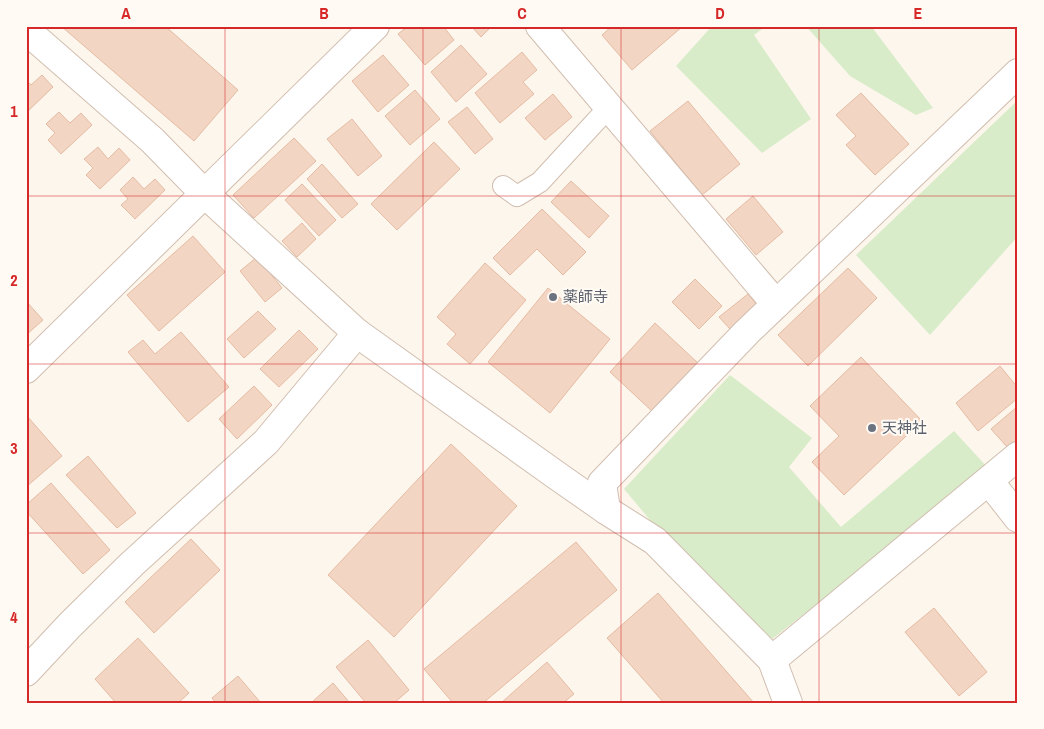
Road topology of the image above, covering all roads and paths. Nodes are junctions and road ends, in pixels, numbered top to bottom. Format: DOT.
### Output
graph roads {
  1 [pos="374,26"];
  2 [pos="540,26"];
  3 [pos="26,30"];
  4 [pos="1018,73"];
  5 [pos="609,107"];
  6 [pos="503,186"];
  7 [pos="205,194"];
  8 [pos="776,304"];
  9 [pos="357,333"];
  10 [pos="26,369"];
  11 [pos="1018,456"];
  12 [pos="990,480"];
  13 [pos="606,510"];
  14 [pos="1018,518"];
  15 [pos="772,660"];
  16 [pos="26,672"];
  17 [pos="788,703"];
  1 -- 7 [label="street"];
  2 -- 5 [label="street"];
  3 -- 7 [label="street"];
  4 -- 8 [label="street"];
  5 -- 6 [label="lane"];
  5 -- 8 [label="street"];
  7 -- 9 [label="street"];
  7 -- 10 [label="street"];
  8 -- 13 [label="street"];
  9 -- 13 [label="street"];
  9 -- 16 [label="street"];
  11 -- 12 [label="street"];
  12 -- 14 [label="street"];
  12 -- 15 [label="street"];
  13 -- 15 [label="street"];
  15 -- 17 [label="street"];
}
